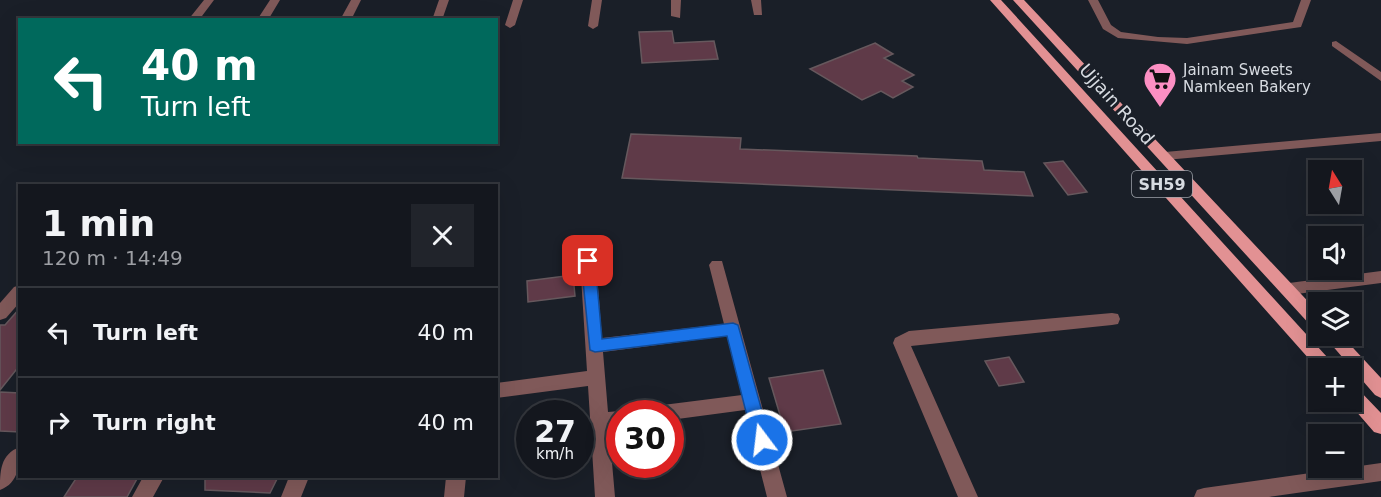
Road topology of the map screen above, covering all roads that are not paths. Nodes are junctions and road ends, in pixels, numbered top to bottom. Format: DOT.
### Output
graph roads {
  1 [pos="209,0"];
  2 [pos="275,0"];
  3 [pos="356,0"];
  4 [pos="444,0"];
  5 [pos="518,0"];
  6 [pos="597,0"];
  7 [pos="676,0"];
  8 [pos="756,0"];
  9 [pos="994,0"];
  10 [pos="1018,0"];
  11 [pos="1093,0"];
  12 [pos="1306,0"];
  13 [pos="758,13"];
  14 [pos="676,16"];
  15 [pos="195,18"];
  16 [pos="263,18"];
  17 [pos="346,18"];
  18 [pos="438,18"];
  19 [pos="510,25"];
  20 [pos="593,26"];
  21 [pos="1336,44"];
  22 [pos="1381,77"];
  23 [pos="1381,137"];
  24 [pos="1165,156"];
  25 [pos="588,261"];
  26 [pos="717,265"];
  27 [pos="1381,277"];
  28 [pos="1289,289"];
  29 [pos="18,293"];
  30 [pos="1308,311"];
  31 [pos="0,314"];
  32 [pos="1112,319"];
  33 [pos="733,329"];
  34 [pos="595,346"];
  35 [pos="1341,346"];
  36 [pos="1319,358"];
  37 [pos="598,377"];
  38 [pos="1381,390"];
  39 [pos="498,391"];
  40 [pos="752,401"];
  41 [pos="1362,405"];
  42 [pos="684,410"];
  43 [pos="606,420"];
  44 [pos="599,421"];
  45 [pos="1381,426"];
  46 [pos="18,457"];
  47 [pos="1381,472"];
  48 [pos="153,478"];
  49 [pos="299,478"];
  50 [pos="456,478"];
  51 [pos="0,481"];
  52 [pos="142,497"];
  53 [pos="291,497"];
  54 [pos="454,497"];
  55 [pos="605,497"];
  56 [pos="777,497"];
  57 [pos="968,497"];
  58 [pos="1204,497"];
  1 -- 15 [label="street"];
  2 -- 16 [label="street"];
  3 -- 17 [label="street"];
  4 -- 18 [label="street"];
  5 -- 19 [label="street"];
  6 -- 20 [label="street"];
  7 -- 14 [label="street"];
  8 -- 13 [label="street"];
  9 -- 36 [label="main road, Ujjain Road / SH59"];
  10 -- 24 [label="main road, Ujjain Road / SH59"];
  11 -- 12 [label="street"];
  21 -- 22 [label="street"];
  23 -- 24 [label="street"];
  24 -- 28 [label="main road, Ujjain Road / SH59"];
  25 -- 34 [label="street"];
  26 -- 33 [label="street"];
  27 -- 28 [label="street"];
  28 -- 30 [label="main road, Ujjain Road / SH59"];
  29 -- 31 [label="street"];
  32 -- 57 [label="street"];
  33 -- 34 [label="street"];
  33 -- 40 [label="street"];
  34 -- 37 [label="street"];
  35 -- 38 [label="main road"];
  37 -- 39 [label="street"];
  37 -- 44 [label="street"];
  40 -- 42 [label="street"];
  40 -- 56 [label="street"];
  41 -- 45 [label="main road"];
  43 -- 44 [label="street"];
  44 -- 55 [label="street"];
  46 -- 51 [label="street"];
  47 -- 58 [label="street"];
  48 -- 52 [label="street"];
  49 -- 53 [label="street"];
  50 -- 54 [label="street"];
}
